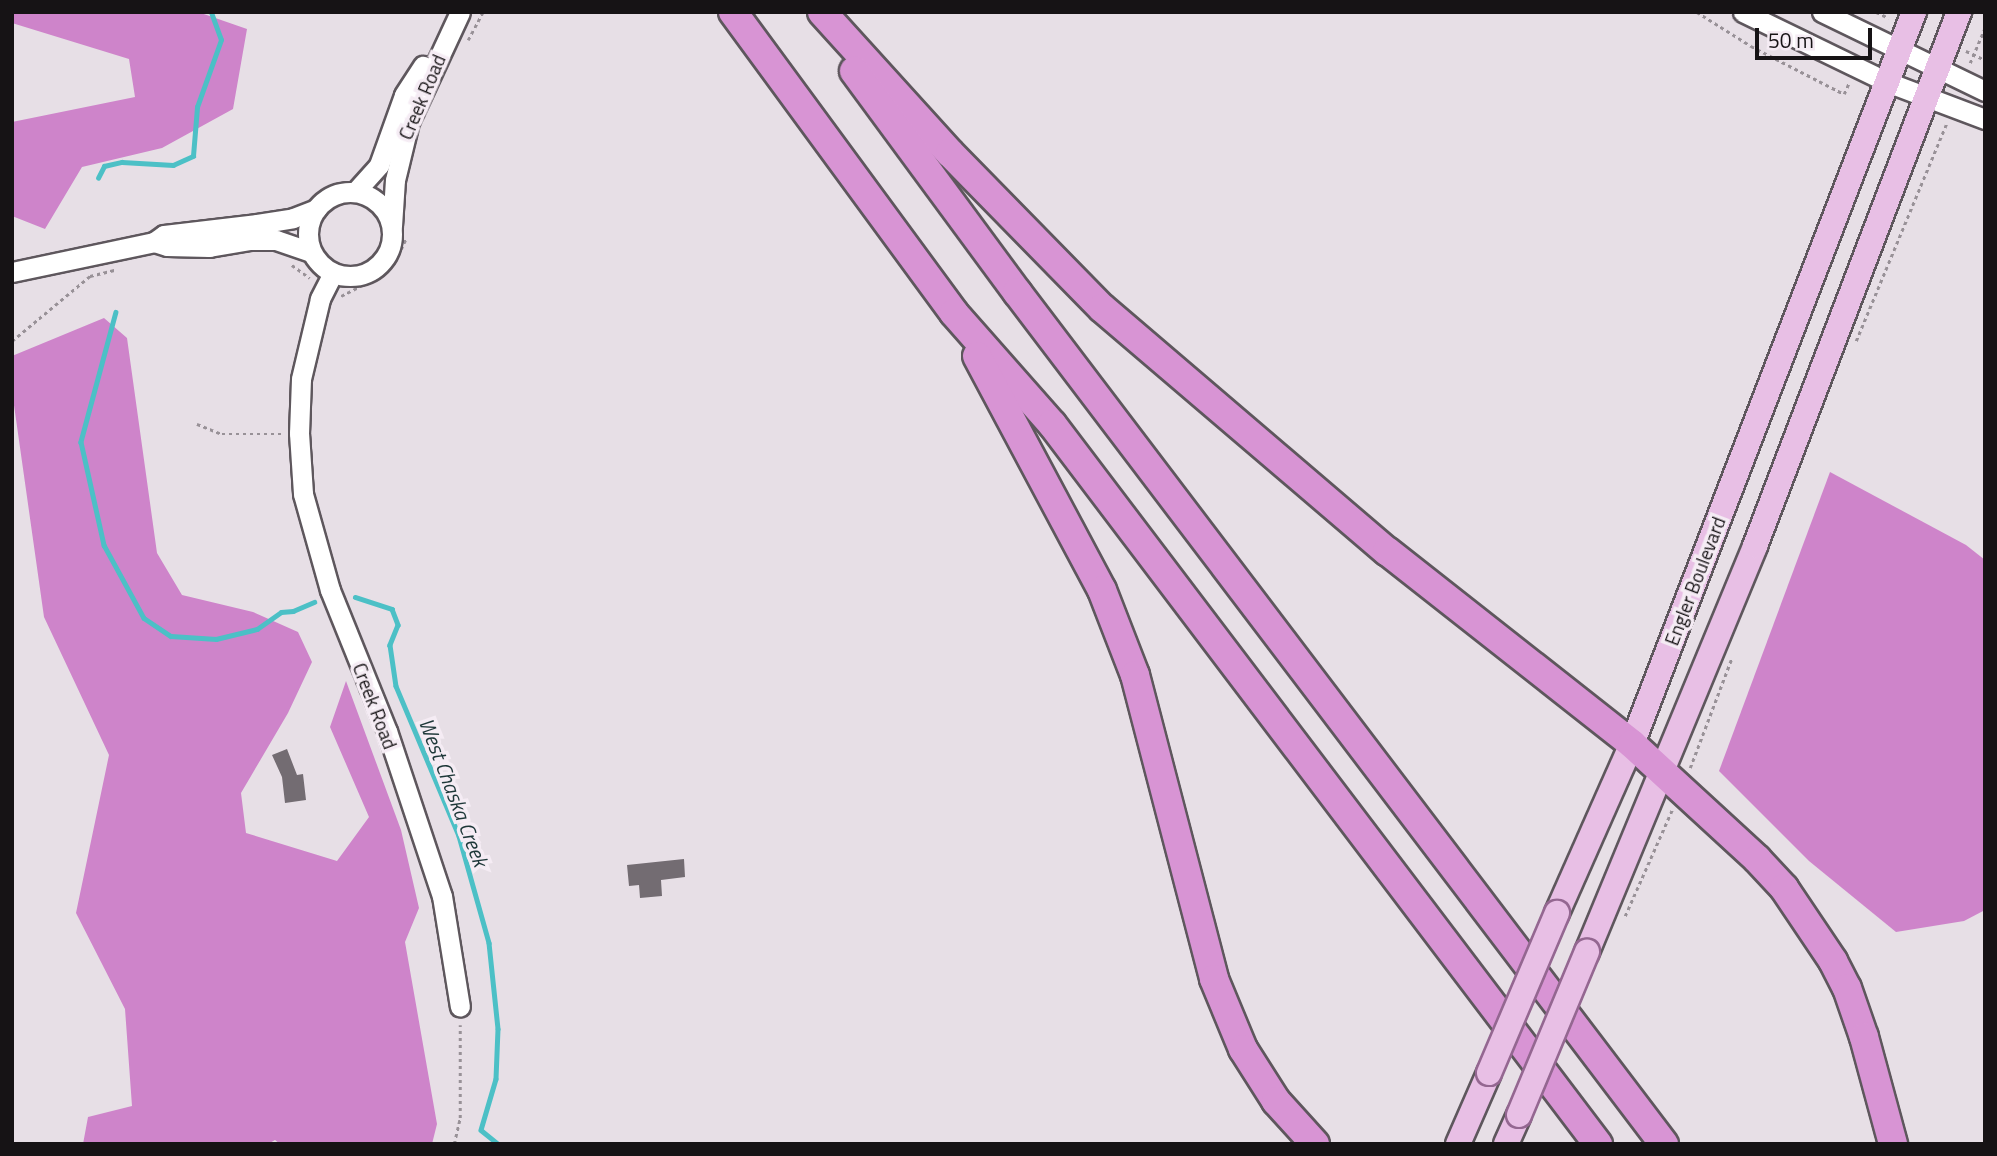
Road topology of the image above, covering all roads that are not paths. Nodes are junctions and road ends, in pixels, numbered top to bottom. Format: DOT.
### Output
graph roads {
  1 [pos="459,12"];
  2 [pos="733,12"];
  3 [pos="810,12"];
  4 [pos="822,12"];
  5 [pos="1743,12"];
  6 [pos="1822,12"];
  7 [pos="1914,12"];
  8 [pos="1959,12"];
  9 [pos="1900,49"];
  10 [pos="1937,68"];
  11 [pos="1887,82"];
  12 [pos="1985,91"];
  13 [pos="1927,96"];
  14 [pos="1985,119"];
  15 [pos="355,192"];
  16 [pos="316,209"];
  17 [pos="399,230"];
  18 [pos="154,242"];
  19 [pos="311,252"];
  20 [pos="12,272"];
  21 [pos="329,281"];
  22 [pos="954,313"];
  23 [pos="1632,744"];
  24 [pos="1662,771"];
  25 [pos="460,1007"];
  26 [pos="1315,1144"];
  27 [pos="1458,1144"];
  28 [pos="1506,1144"];
  29 [pos="1598,1144"];
  30 [pos="1664,1144"];
  31 [pos="1892,1144"];
  1 -- 15 [label="street, Creek Road"];
  1 -- 17 [label="street, Creek Road"];
  2 -- 22 [label="highway"];
  3 -- 30 [label="highway"];
  4 -- 23 [label="highway"];
  5 -- 11 [label="street"];
  6 -- 9 [label="street"];
  7 -- 9 [label="main road, Engler Boulevard"];
  8 -- 10 [label="main road, Engler Boulevard"];
  9 -- 10 [label="street"];
  9 -- 11 [label="main road, Engler Boulevard"];
  10 -- 12 [label="street"];
  10 -- 13 [label="main road, Engler Boulevard"];
  11 -- 13 [label="street"];
  11 -- 23 [label="main road, Engler Boulevard"];
  13 -- 14 [label="street"];
  13 -- 24 [label="main road, Engler Boulevard"];
  15 -- 16 [label="street"];
  15 -- 17 [label="street"];
  16 -- 18 [label="street"];
  16 -- 19 [label="street"];
  17 -- 21 [label="street"];
  18 -- 19 [label="street"];
  18 -- 20 [label="street"];
  19 -- 21 [label="street"];
  21 -- 25 [label="street, Creek Road"];
  22 -- 26 [label="highway"];
  22 -- 29 [label="highway"];
  23 -- 24 [label="highway"];
  23 -- 27 [label="main road, Engler Boulevard, bridge"];
  24 -- 28 [label="main road, Engler Boulevard, bridge"];
  24 -- 31 [label="highway"];
}
